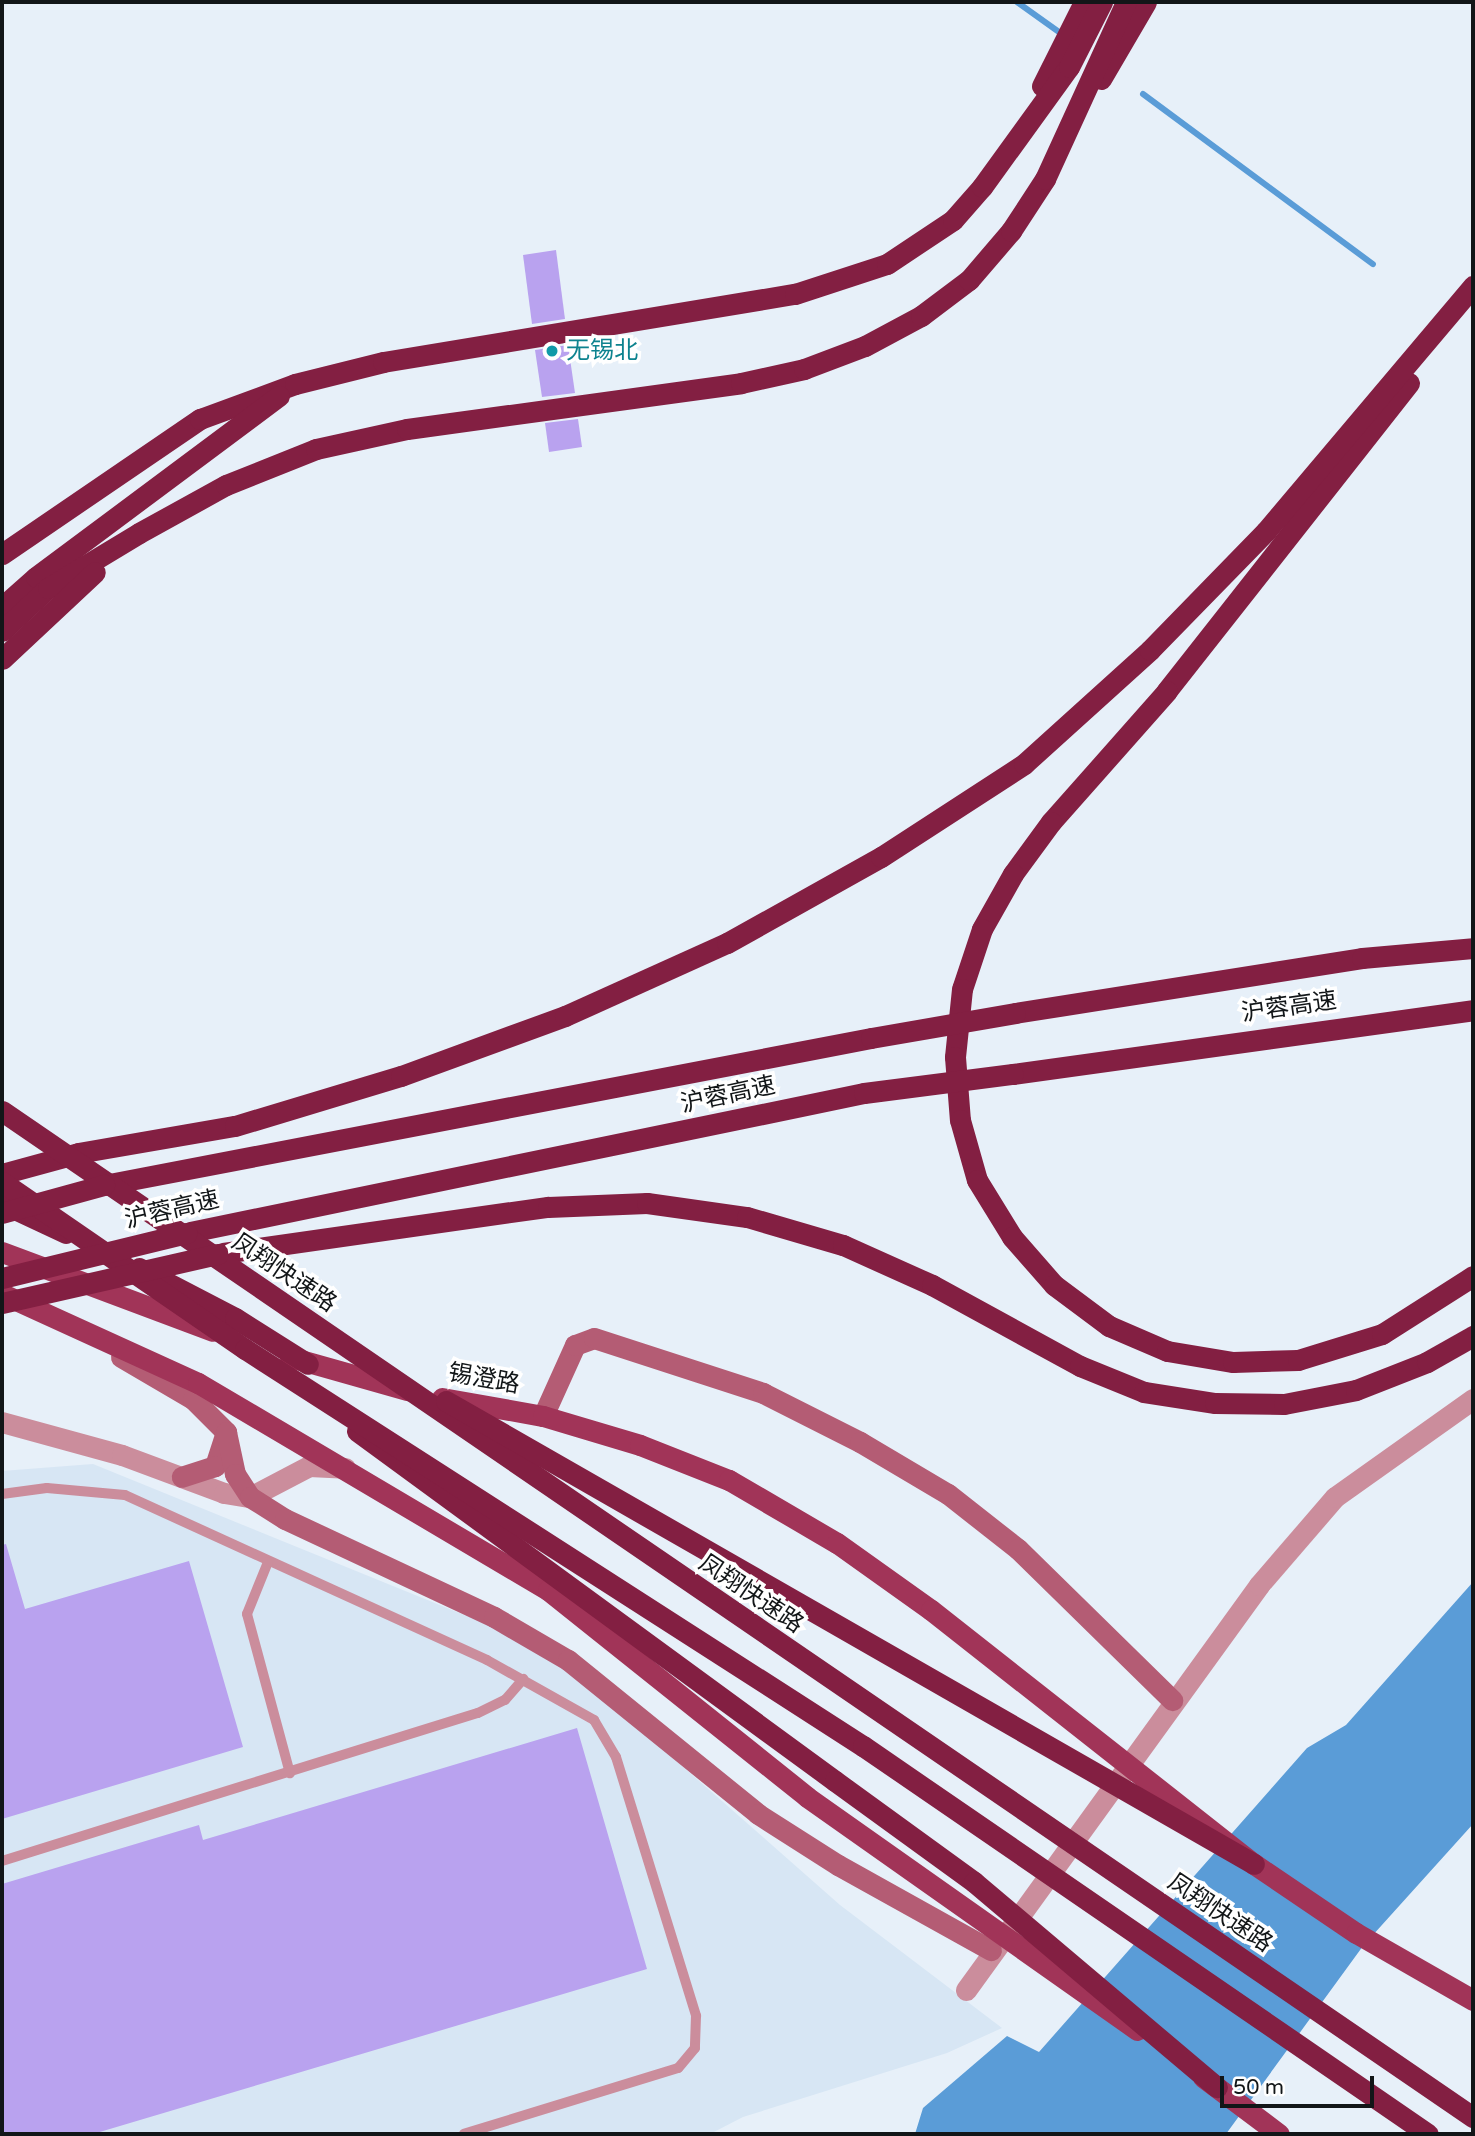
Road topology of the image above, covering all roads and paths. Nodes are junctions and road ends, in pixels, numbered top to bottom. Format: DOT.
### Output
graph roads {
  1 [pos="1084,2"];
  2 [pos="1102,2"];
  3 [pos="1126,2"];
  4 [pos="1146,2"];
  5 [pos="1074,118"];
  6 [pos="1009,150"];
  7 [pos="1473,287"];
  8 [pos="295,384"];
  9 [pos="104,525"];
  10 [pos="139,533"];
  11 [pos="2,554"];
  12 [pos="2,591"];
  13 [pos="2,607"];
  14 [pos="2,631"];
  15 [pos="2,659"];
  16 [pos="1473,948"];
  17 [pos="1473,1010"];
  18 [pos="2,1111"];
  19 [pos="2,1174"];
  20 [pos="2,1182"];
  21 [pos="2,1203"];
  22 [pos="2,1213"];
  23 [pos="2,1252"];
  24 [pos="1473,1276"];
  25 [pos="2,1278"];
  26 [pos="2,1293"];
  27 [pos="2,1303"];
  28 [pos="295,1314"];
  29 [pos="56,1318"];
  30 [pos="1473,1336"];
  31 [pos="245,1349"];
  32 [pos="308,1363"];
  33 [pos="1473,1399"];
  34 [pos="543,1416"];
  35 [pos="2,1422"];
  36 [pos="226,1432"];
  37 [pos="346,1468"];
  38 [pos="182,1478"];
  39 [pos="2,1494"];
  40 [pos="250,1496"];
  41 [pos="268,1562"];
  42 [pos="523,1679"];
  43 [pos="1172,1700"];
  44 [pos="290,1773"];
  45 [pos="2,1861"];
  46 [pos="1254,1864"];
  47 [pos="992,1950"];
  48 [pos="966,1990"];
  49 [pos="1473,2000"];
  50 [pos="1217,2087"];
  51 [pos="1473,2117"];
  52 [pos="464,2134"];
  53 [pos="1279,2134"];
  54 [pos="1428,2134"];
  1 -- 6 [label="highway"];
  2 -- 6 [label="highway"];
  3 -- 5 [label="highway"];
  4 -- 5 [label="highway"];
  5 -- 10 [label="highway"];
  6 -- 8 [label="highway"];
  7 -- 19 [label="highway"];
  7 -- 24 [label="highway"];
  8 -- 9 [label="highway"];
  8 -- 11 [label="highway"];
  9 -- 12 [label="highway"];
  9 -- 13 [label="highway"];
  10 -- 14 [label="highway"];
  10 -- 15 [label="highway"];
  16 -- 22 [label="highway, 沪蓉高速, bridge"];
  17 -- 25 [label="highway, 沪蓉高速, bridge"];
  18 -- 28 [label="highway, 凤翔快速路, bridge"];
  20 -- 31 [label="highway, bridge"];
  21 -- 32 [label="highway"];
  23 -- 32 [label="main road, 锡澄路"];
  26 -- 29 [label="main road"];
  27 -- 30 [label="highway, bridge"];
  28 -- 46 [label="highway, bridge"];
  28 -- 51 [label="highway, 凤翔快速路, bridge"];
  29 -- 36 [label="main road"];
  29 -- 37 [label="main road"];
  31 -- 50 [label="highway, bridge"];
  31 -- 54 [label="highway, bridge"];
  32 -- 34 [label="main road, 锡澄路"];
  33 -- 43 [label="street"];
  34 -- 43 [label="main road"];
  34 -- 46 [label="main road, 锡澄路, bridge"];
  35 -- 38 [label="street"];
  36 -- 38 [label="main road"];
  36 -- 40 [label="main road"];
  37 -- 40 [label="street"];
  37 -- 50 [label="main road, bridge"];
  38 -- 40 [label="street"];
  39 -- 41 [label="lane"];
  40 -- 47 [label="main road"];
  41 -- 42 [label="lane"];
  41 -- 44 [label="lane"];
  42 -- 44 [label="lane"];
  42 -- 52 [label="lane"];
  43 -- 47 [label="street"];
  44 -- 45 [label="lane"];
  46 -- 49 [label="main road, 锡澄路, bridge"];
  47 -- 48 [label="street"];
  50 -- 53 [label="main road, bridge"];
}
